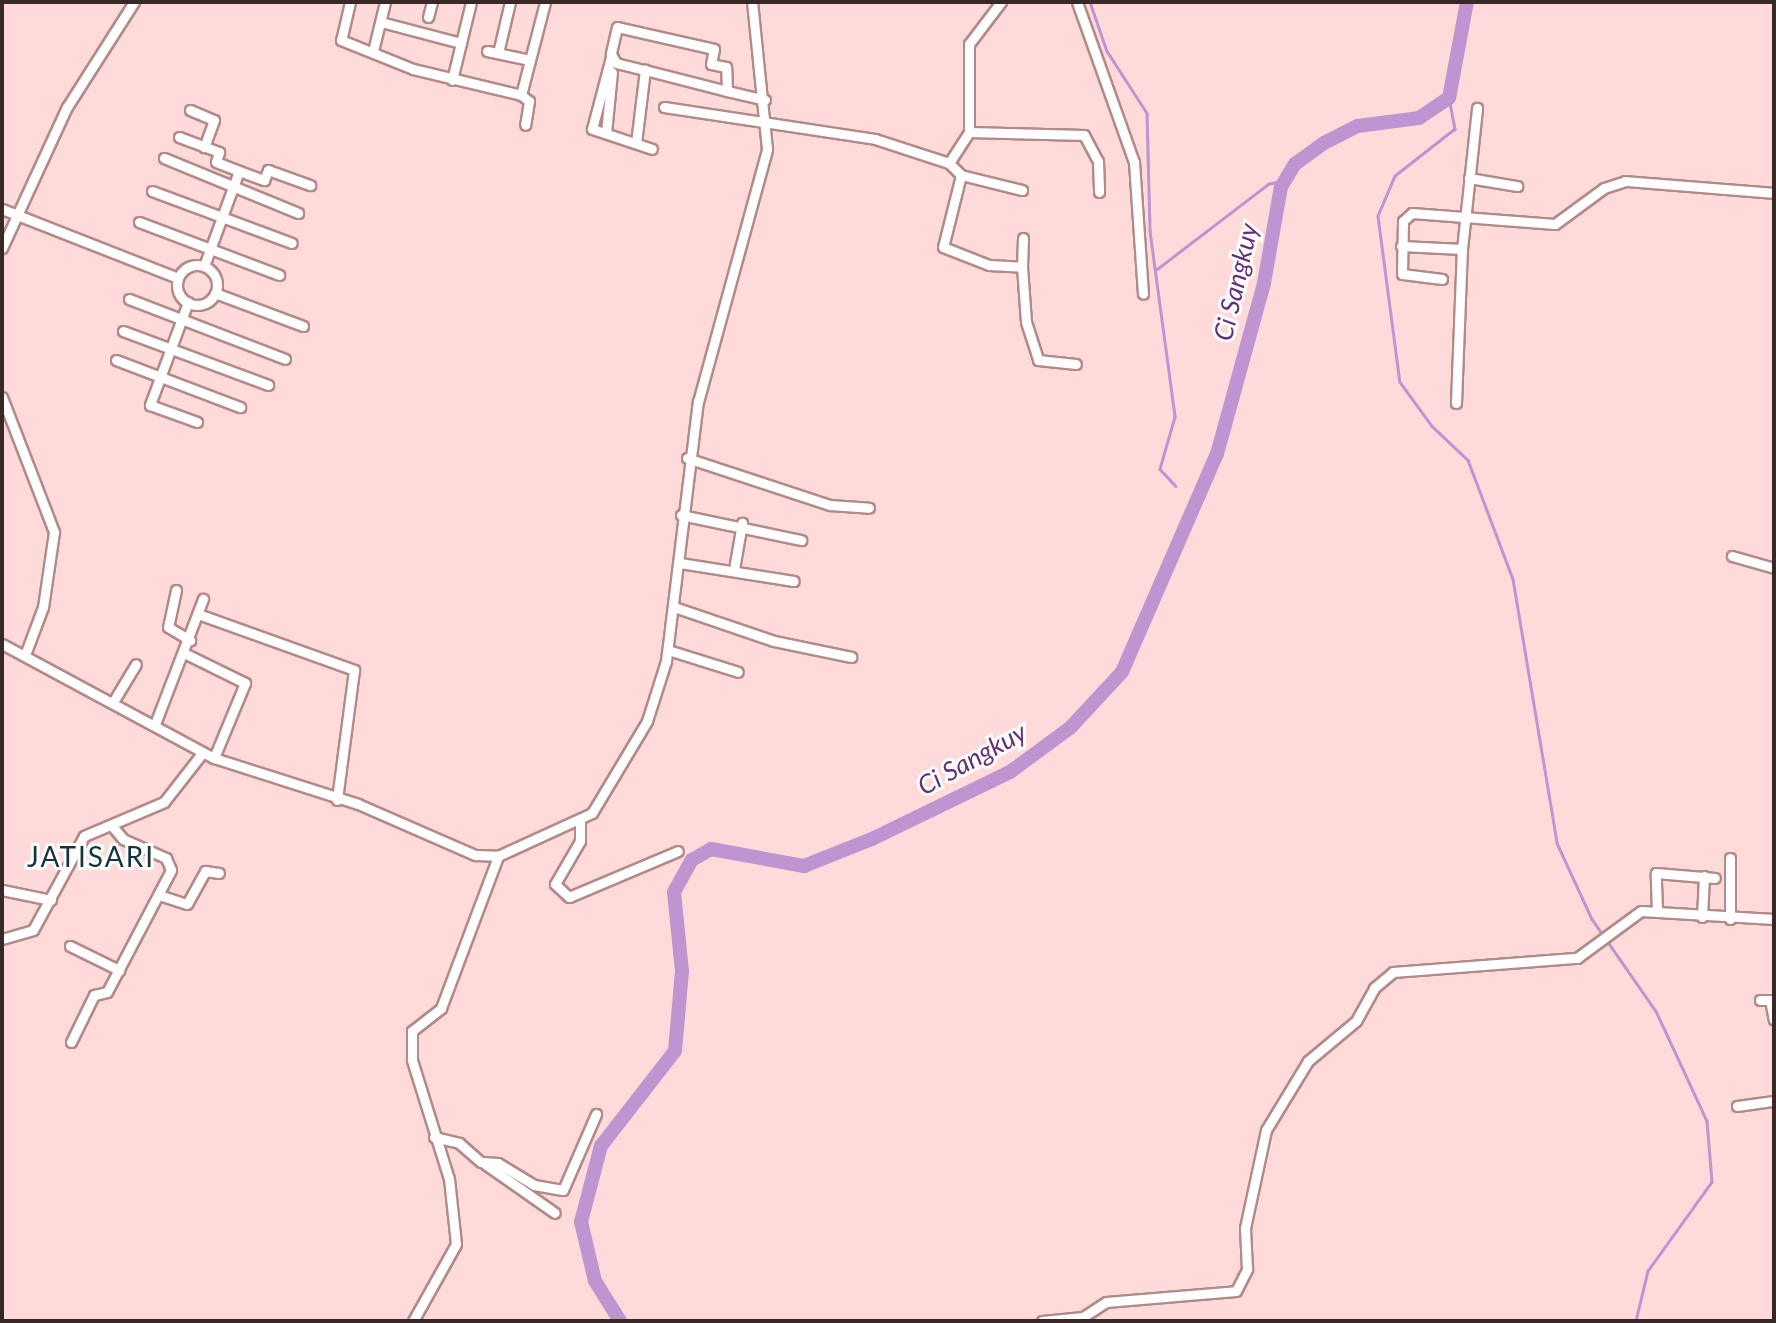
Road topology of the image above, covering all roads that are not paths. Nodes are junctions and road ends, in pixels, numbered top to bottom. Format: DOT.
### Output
graph roads {
  1 [pos="134,2"];
  2 [pos="350,2"];
  3 [pos="385,2"];
  4 [pos="432,2"];
  5 [pos="471,2"];
  6 [pos="510,2"];
  7 [pos="545,2"];
  8 [pos="752,2"];
  9 [pos="1002,2"];
  10 [pos="1077,2"];
  11 [pos="428,18"];
  12 [pos="381,22"];
  13 [pos="461,43"];
  14 [pos="373,51"];
  15 [pos="487,51"];
  16 [pos="498,53"];
  17 [pos="612,59"];
  18 [pos="530,60"];
  19 [pos="645,70"];
  20 [pos="452,80"];
  21 [pos="727,91"];
  22 [pos="521,95"];
  23 [pos="765,100"];
  24 [pos="664,107"];
  25 [pos="1477,108"];
  26 [pos="190,110"];
  27 [pos="768,123"];
  28 [pos="525,125"];
  29 [pos="969,132"];
  30 [pos="606,133"];
  31 [pos="179,137"];
  32 [pos="636,143"];
  33 [pos="204,147"];
  34 [pos="652,149"];
  35 [pos="164,158"];
  36 [pos="949,163"];
  37 [pos="239,171"];
  38 [pos="961,175"];
  39 [pos="1469,178"];
  40 [pos="310,185"];
  41 [pos="233,186"];
  42 [pos="1517,186"];
  43 [pos="1022,190"];
  44 [pos="152,191"];
  45 [pos="1099,192"];
  46 [pos="1774,193"];
  47 [pos="2,209"];
  48 [pos="298,213"];
  49 [pos="16,214"];
  50 [pos="1464,214"];
  51 [pos="222,217"];
  52 [pos="139,222"];
  53 [pos="1023,238"];
  54 [pos="292,243"];
  55 [pos="1401,246"];
  56 [pos="2,248"];
  57 [pos="210,248"];
  58 [pos="1462,249"];
  59 [pos="204,266"];
  60 [pos="1022,267"];
  61 [pos="279,275"];
  62 [pos="178,278"];
  63 [pos="1442,279"];
  64 [pos="215,293"];
  65 [pos="1143,294"];
  66 [pos="129,299"];
  67 [pos="188,302"];
  68 [pos="181,320"];
  69 [pos="303,326"];
  70 [pos="123,331"];
  71 [pos="171,348"];
  72 [pos="285,359"];
  73 [pos="116,360"];
  74 [pos="1076,364"];
  75 [pos="160,378"];
  76 [pos="268,385"];
  77 [pos="2,397"];
  78 [pos="1456,403"];
  79 [pos="240,407"];
  80 [pos="197,422"];
  81 [pos="687,458"];
  82 [pos="869,508"];
  83 [pos="681,515"];
  84 [pos="742,523"];
  85 [pos="801,540"];
  86 [pos="1732,556"];
  87 [pos="680,563"];
  88 [pos="1774,568"];
  89 [pos="734,569"];
  90 [pos="794,581"];
  91 [pos="176,590"];
  92 [pos="203,599"];
  93 [pos="677,608"];
  94 [pos="198,614"];
  95 [pos="190,640"];
  96 [pos="2,644"];
  97 [pos="668,650"];
  98 [pos="186,654"];
  99 [pos="25,655"];
  100 [pos="851,657"];
  101 [pos="136,664"];
  102 [pos="738,672"];
  103 [pos="113,702"];
  104 [pos="155,724"];
  105 [pos="203,752"];
  106 [pos="214,758"];
  107 [pos="337,800"];
  108 [pos="580,822"];
  109 [pos="113,827"];
  110 [pos="678,851"];
  111 [pos="498,856"];
  112 [pos="1730,858"];
  113 [pos="219,873"];
  114 [pos="1704,876"];
  115 [pos="1715,878"];
  116 [pos="2,890"];
  117 [pos="159,895"];
  118 [pos="51,900"];
  119 [pos="1657,911"];
  120 [pos="1702,917"];
  121 [pos="1730,919"];
  122 [pos="1774,919"];
  123 [pos="2,939"];
  124 [pos="70,946"];
  125 [pos="119,970"];
  126 [pos="1760,1000"];
  127 [pos="1774,1020"];
  128 [pos="71,1042"];
  129 [pos="1774,1101"];
  130 [pos="1737,1106"];
  131 [pos="596,1114"];
  132 [pos="434,1137"];
  133 [pos="485,1164"];
  134 [pos="555,1213"];
  135 [pos="412,1321"];
  136 [pos="1042,1321"];
  1 -- 49 [label="street"];
  2 -- 14 [label="street"];
  3 -- 12 [label="street"];
  4 -- 11 [label="street"];
  5 -- 13 [label="street"];
  6 -- 16 [label="street"];
  7 -- 18 [label="street"];
  8 -- 23 [label="street"];
  9 -- 29 [label="street"];
  10 -- 65 [label="street"];
  12 -- 13 [label="street"];
  12 -- 14 [label="street"];
  13 -- 20 [label="street"];
  14 -- 20 [label="street"];
  15 -- 16 [label="street"];
  16 -- 18 [label="street"];
  17 -- 19 [label="street"];
  17 -- 21 [label="street"];
  17 -- 30 [label="street"];
  17 -- 30 [label="street"];
  18 -- 22 [label="street"];
  19 -- 21 [label="street"];
  19 -- 32 [label="street"];
  20 -- 22 [label="street"];
  21 -- 23 [label="street"];
  22 -- 28 [label="street"];
  23 -- 27 [label="street"];
  24 -- 27 [label="street"];
  25 -- 39 [label="street"];
  26 -- 33 [label="street"];
  27 -- 36 [label="street"];
  27 -- 81 [label="street"];
  29 -- 36 [label="street"];
  29 -- 45 [label="street"];
  30 -- 32 [label="street"];
  31 -- 33 [label="street"];
  32 -- 34 [label="street"];
  33 -- 37 [label="street"];
  35 -- 41 [label="street"];
  36 -- 38 [label="street"];
  37 -- 40 [label="street"];
  37 -- 41 [label="street"];
  38 -- 43 [label="street"];
  38 -- 60 [label="street"];
  39 -- 42 [label="street"];
  39 -- 50 [label="street"];
  41 -- 48 [label="street"];
  41 -- 51 [label="street"];
  44 -- 51 [label="street"];
  46 -- 50 [label="street"];
  47 -- 49 [label="street"];
  49 -- 56 [label="street"];
  49 -- 62 [label="street"];
  50 -- 55 [label="street"];
  50 -- 58 [label="street"];
  51 -- 54 [label="street"];
  51 -- 57 [label="street"];
  52 -- 57 [label="street"];
  53 -- 60 [label="street"];
  55 -- 58 [label="street"];
  55 -- 63 [label="street"];
  57 -- 59 [label="street"];
  57 -- 61 [label="street"];
  58 -- 78 [label="street"];
  59 -- 62 [label="street"];
  59 -- 64 [label="street"];
  60 -- 74 [label="street"];
  62 -- 67 [label="street"];
  64 -- 67 [label="street"];
  64 -- 69 [label="street"];
  66 -- 68 [label="street"];
  67 -- 68 [label="street"];
  68 -- 71 [label="street"];
  68 -- 72 [label="street"];
  70 -- 71 [label="street"];
  71 -- 75 [label="street"];
  71 -- 76 [label="street"];
  73 -- 75 [label="street"];
  75 -- 79 [label="street"];
  75 -- 80 [label="street"];
  77 -- 99 [label="street"];
  81 -- 82 [label="street"];
  81 -- 83 [label="street"];
  83 -- 84 [label="street"];
  83 -- 87 [label="street"];
  84 -- 85 [label="street"];
  84 -- 89 [label="street"];
  86 -- 88 [label="street"];
  87 -- 89 [label="street"];
  87 -- 93 [label="street"];
  89 -- 90 [label="street"];
  91 -- 95 [label="street"];
  92 -- 94 [label="street"];
  93 -- 97 [label="street"];
  93 -- 100 [label="street"];
  94 -- 95 [label="street"];
  94 -- 107 [label="street"];
  95 -- 98 [label="street"];
  96 -- 99 [label="street"];
  97 -- 102 [label="street"];
  97 -- 108 [label="street"];
  98 -- 104 [label="street"];
  98 -- 106 [label="street"];
  99 -- 103 [label="street"];
  101 -- 103 [label="street"];
  103 -- 104 [label="street"];
  104 -- 105 [label="street"];
  105 -- 106 [label="street"];
  105 -- 109 [label="street"];
  106 -- 107 [label="street"];
  107 -- 111 [label="street"];
  108 -- 110 [label="street"];
  108 -- 111 [label="street"];
  109 -- 117 [label="street"];
  109 -- 118 [label="street"];
  111 -- 132 [label="street"];
  112 -- 121 [label="street"];
  113 -- 117 [label="street"];
  114 -- 115 [label="street"];
  114 -- 119 [label="street"];
  114 -- 120 [label="street"];
  116 -- 118 [label="street"];
  117 -- 125 [label="street"];
  118 -- 123 [label="street"];
  119 -- 120 [label="street"];
  119 -- 136 [label="street"];
  120 -- 121 [label="street"];
  121 -- 122 [label="street"];
  124 -- 125 [label="street"];
  125 -- 128 [label="street"];
  126 -- 127 [label="street"];
  129 -- 130 [label="street"];
  131 -- 133 [label="street"];
  132 -- 133 [label="street"];
  132 -- 135 [label="street"];
  133 -- 134 [label="street"];
}
